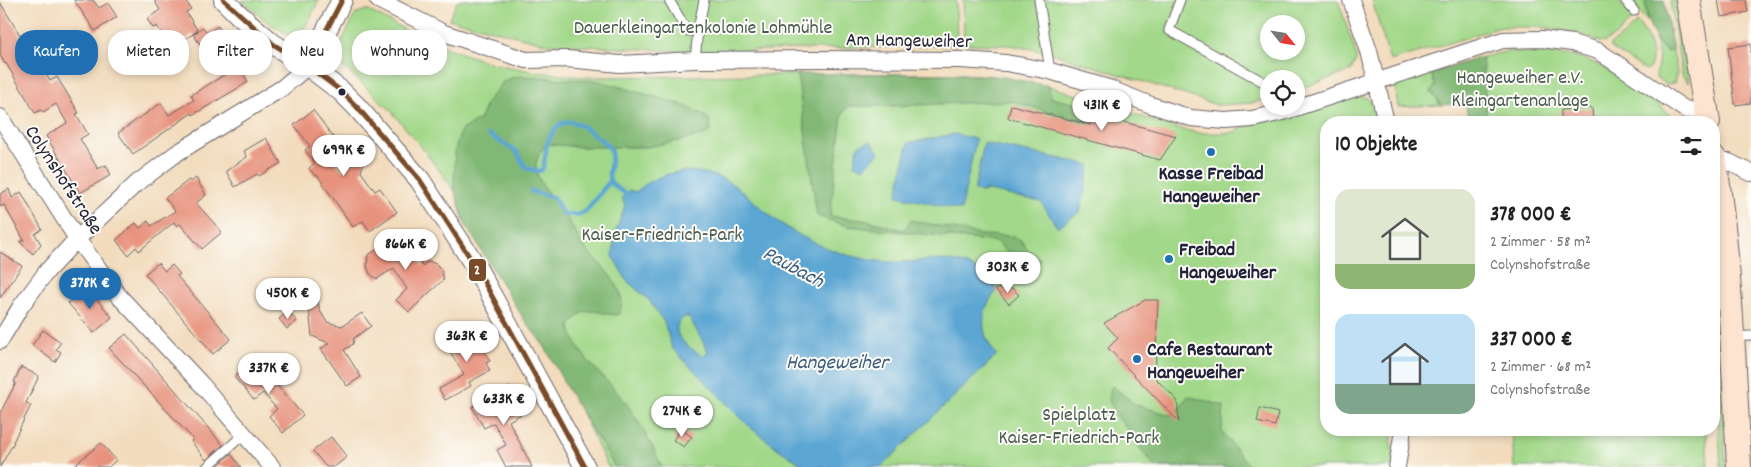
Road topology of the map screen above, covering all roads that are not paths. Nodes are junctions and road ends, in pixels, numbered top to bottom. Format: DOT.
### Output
graph roads {
  1 [pos="224,0"];
  2 [pos="342,0"];
  3 [pos="378,0"];
  4 [pos="669,0"];
  5 [pos="704,0"];
  6 [pos="1039,0"];
  7 [pos="1180,0"];
  8 [pos="1351,0"];
  9 [pos="1625,0"];
  10 [pos="1688,0"];
  11 [pos="1634,11"];
  12 [pos="327,30"];
  13 [pos="698,30"];
  14 [pos="282,50"];
  15 [pos="696,60"];
  16 [pos="1050,71"];
  17 [pos="297,75"];
  18 [pos="320,75"];
  19 [pos="1260,80"];
  20 [pos="1376,80"];
  21 [pos="1707,115"];
  22 [pos="1385,116"];
  23 [pos="0,117"];
  24 [pos="1720,162"];
  25 [pos="1751,173"];
  26 [pos="1720,202"];
  27 [pos="77,239"];
  28 [pos="1741,336"];
  29 [pos="0,341"];
  30 [pos="244,434"];
  31 [pos="1402,436"];
  32 [pos="207,467"];
  33 [pos="272,467"];
  34 [pos="585,467"];
  35 [pos="1397,467"];
  36 [pos="1739,467"];
  1 -- 14 [label="street"];
  2 -- 12 [label="street"];
  3 -- 15 [label="street, Am Hangeweiher"];
  4 -- 13 [label="lane"];
  5 -- 13 [label="lane"];
  6 -- 16 [label="lane"];
  7 -- 19 [label="lane"];
  8 -- 20 [label="street"];
  9 -- 11 [label="lane"];
  10 -- 21 [label="main road"];
  13 -- 15 [label="lane"];
  15 -- 16 [label="street, Am Hangeweiher"];
  16 -- 20 [label="street, Am Hangeweiher"];
  17 -- 27 [label="street"];
  18 -- 34 [label="street"];
  20 -- 21 [label="street, Am Hangeweiher"];
  20 -- 22 [label="street"];
  23 -- 27 [label="street, Colynshofstraße"];
  24 -- 25 [label="street"];
  26 -- 28 [label="main road"];
  27 -- 29 [label="street"];
  27 -- 30 [label="street, Colynshofstraße"];
  28 -- 36 [label="main road"];
  30 -- 32 [label="lane"];
  30 -- 33 [label="street, Colynshofstraße"];
  31 -- 35 [label="street"];
}
